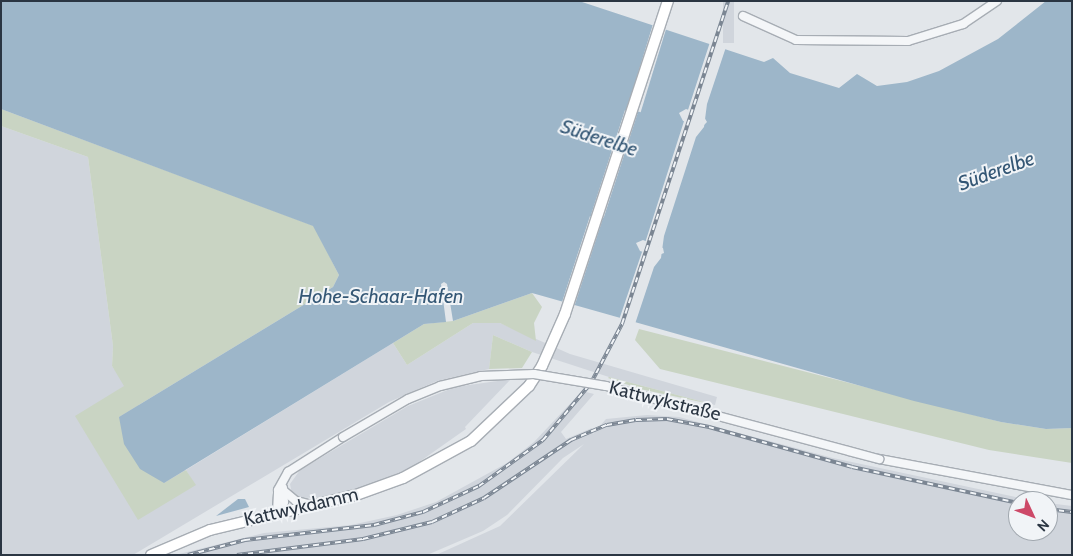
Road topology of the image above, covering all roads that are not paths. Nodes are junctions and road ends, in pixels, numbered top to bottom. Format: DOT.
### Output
graph roads {
  1 [pos="668,1"];
  2 [pos="997,1"];
  3 [pos="743,16"];
  4 [pos="283,488"];
  5 [pos="1072,495"];
  6 [pos="312,505"];
  7 [pos="276,512"];
  8 [pos="150,555"];
  1 -- 6 [label="main road, Kattwykdamm"];
  2 -- 3 [label="street"];
  4 -- 5 [label="street, Kattwykstraße, bridge"];
  4 -- 6 [label="street"];
  4 -- 7 [label="street, Kattwykstraße"];
  6 -- 7 [label="main road, Kattwykdamm"];
  7 -- 8 [label="main road, Kattwykdamm"];
}
